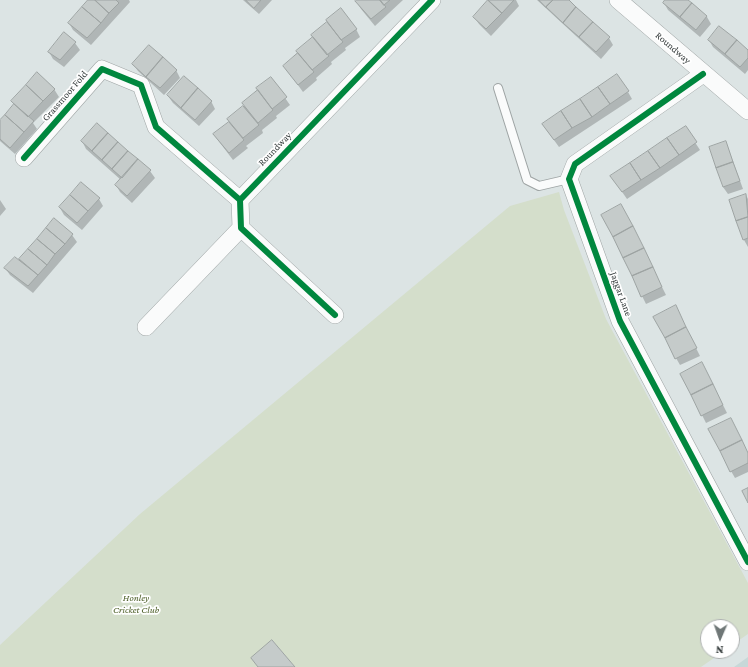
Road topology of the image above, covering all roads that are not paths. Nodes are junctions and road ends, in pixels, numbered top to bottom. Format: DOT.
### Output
graph roads {
  1 [pos="432,0"];
  2 [pos="618,0"];
  3 [pos="703,74"];
  4 [pos="498,88"];
  5 [pos="748,111"];
  6 [pos="24,158"];
  7 [pos="569,179"];
  8 [pos="240,200"];
  9 [pos="241,228"];
  10 [pos="334,315"];
  11 [pos="146,327"];
  12 [pos="748,562"];
  1 -- 8 [label="street, Roundway"];
  2 -- 3 [label="street, Roundway"];
  3 -- 5 [label="street, Roundway"];
  3 -- 7 [label="street"];
  4 -- 7 [label="lane"];
  6 -- 8 [label="street, Grassmoor Fold"];
  7 -- 12 [label="street, Jaggar Lane"];
  8 -- 9 [label="street"];
  9 -- 10 [label="street"];
  9 -- 11 [label="street"];
}
